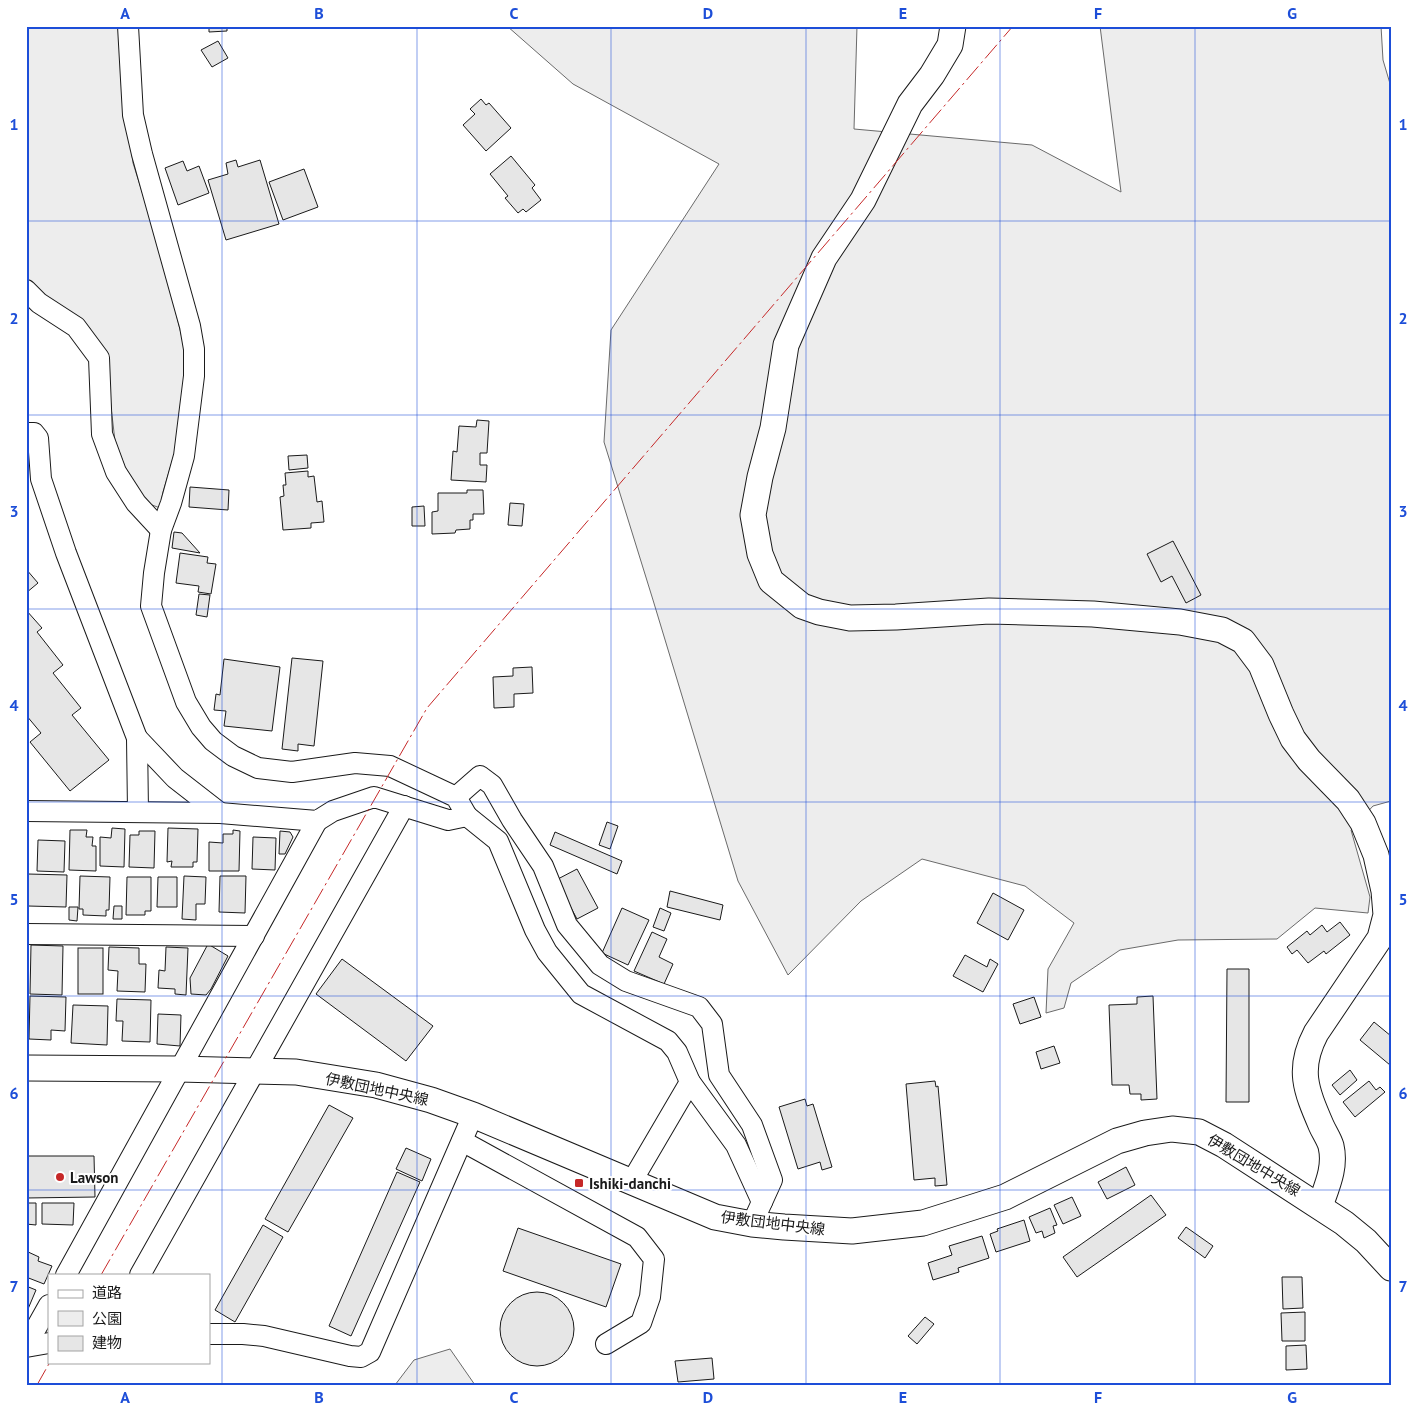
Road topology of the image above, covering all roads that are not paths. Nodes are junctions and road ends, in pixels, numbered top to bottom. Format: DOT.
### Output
graph roads {
  1 [pos="128,26"];
  2 [pos="954,26"];
  3 [pos="26,290"];
  4 [pos="26,433"];
  5 [pos="162,530"];
  6 [pos="137,738"];
  7 [pos="456,797"];
  8 [pos="404,806"];
  9 [pos="26,811"];
  10 [pos="138,811"];
  11 [pos="220,813"];
  12 [pos="467,816"];
  13 [pos="317,820"];
  14 [pos="26,934"];
  15 [pos="254,936"];
  16 [pos="26,1068"];
  17 [pos="179,1069"];
  18 [pos="254,1071"];
  19 [pos="690,1082"];
  20 [pos="473,1115"];
  21 [pos="462,1141"];
  22 [pos="632,1181"];
  23 [pos="1320,1206"];
  24 [pos="757,1213"];
  25 [pos="1391,1268"];
  26 [pos="67,1274"];
  27 [pos="141,1274"];
  28 [pos="48,1306"];
  29 [pos="32,1323"];
  30 [pos="210,1334"];
  31 [pos="48,1343"];
  32 [pos="606,1344"];
  33 [pos="26,1346"];
  1 -- 5 [label="street"];
  2 -- 23 [label="street"];
  3 -- 5 [label="street"];
  4 -- 6 [label="street"];
  5 -- 7 [label="street"];
  6 -- 10 [label="street"];
  6 -- 11 [label="street"];
  7 -- 12 [label="street"];
  7 -- 24 [label="street"];
  8 -- 12 [label="street"];
  8 -- 13 [label="street"];
  8 -- 18 [label="street"];
  9 -- 10 [label="street"];
  10 -- 11 [label="street"];
  11 -- 13 [label="street"];
  12 -- 19 [label="street"];
  13 -- 15 [label="street"];
  14 -- 15 [label="street"];
  15 -- 17 [label="street"];
  16 -- 17 [label="street, 伊敷団地中央線"];
  17 -- 18 [label="street, 伊敷団地中央線"];
  17 -- 26 [label="street"];
  18 -- 20 [label="street, 伊敷団地中央線"];
  18 -- 27 [label="street"];
  19 -- 22 [label="street"];
  19 -- 24 [label="street"];
  20 -- 21 [label="street"];
  20 -- 22 [label="street, 伊敷団地中央線"];
  21 -- 30 [label="street"];
  21 -- 32 [label="street"];
  22 -- 24 [label="street, 伊敷団地中央線"];
  23 -- 24 [label="street, 伊敷団地中央線"];
  23 -- 25 [label="street, 伊敷団地中央線"];
  28 -- 29 [label="street"];
  29 -- 33 [label="street"];
  31 -- 33 [label="street"];
}
